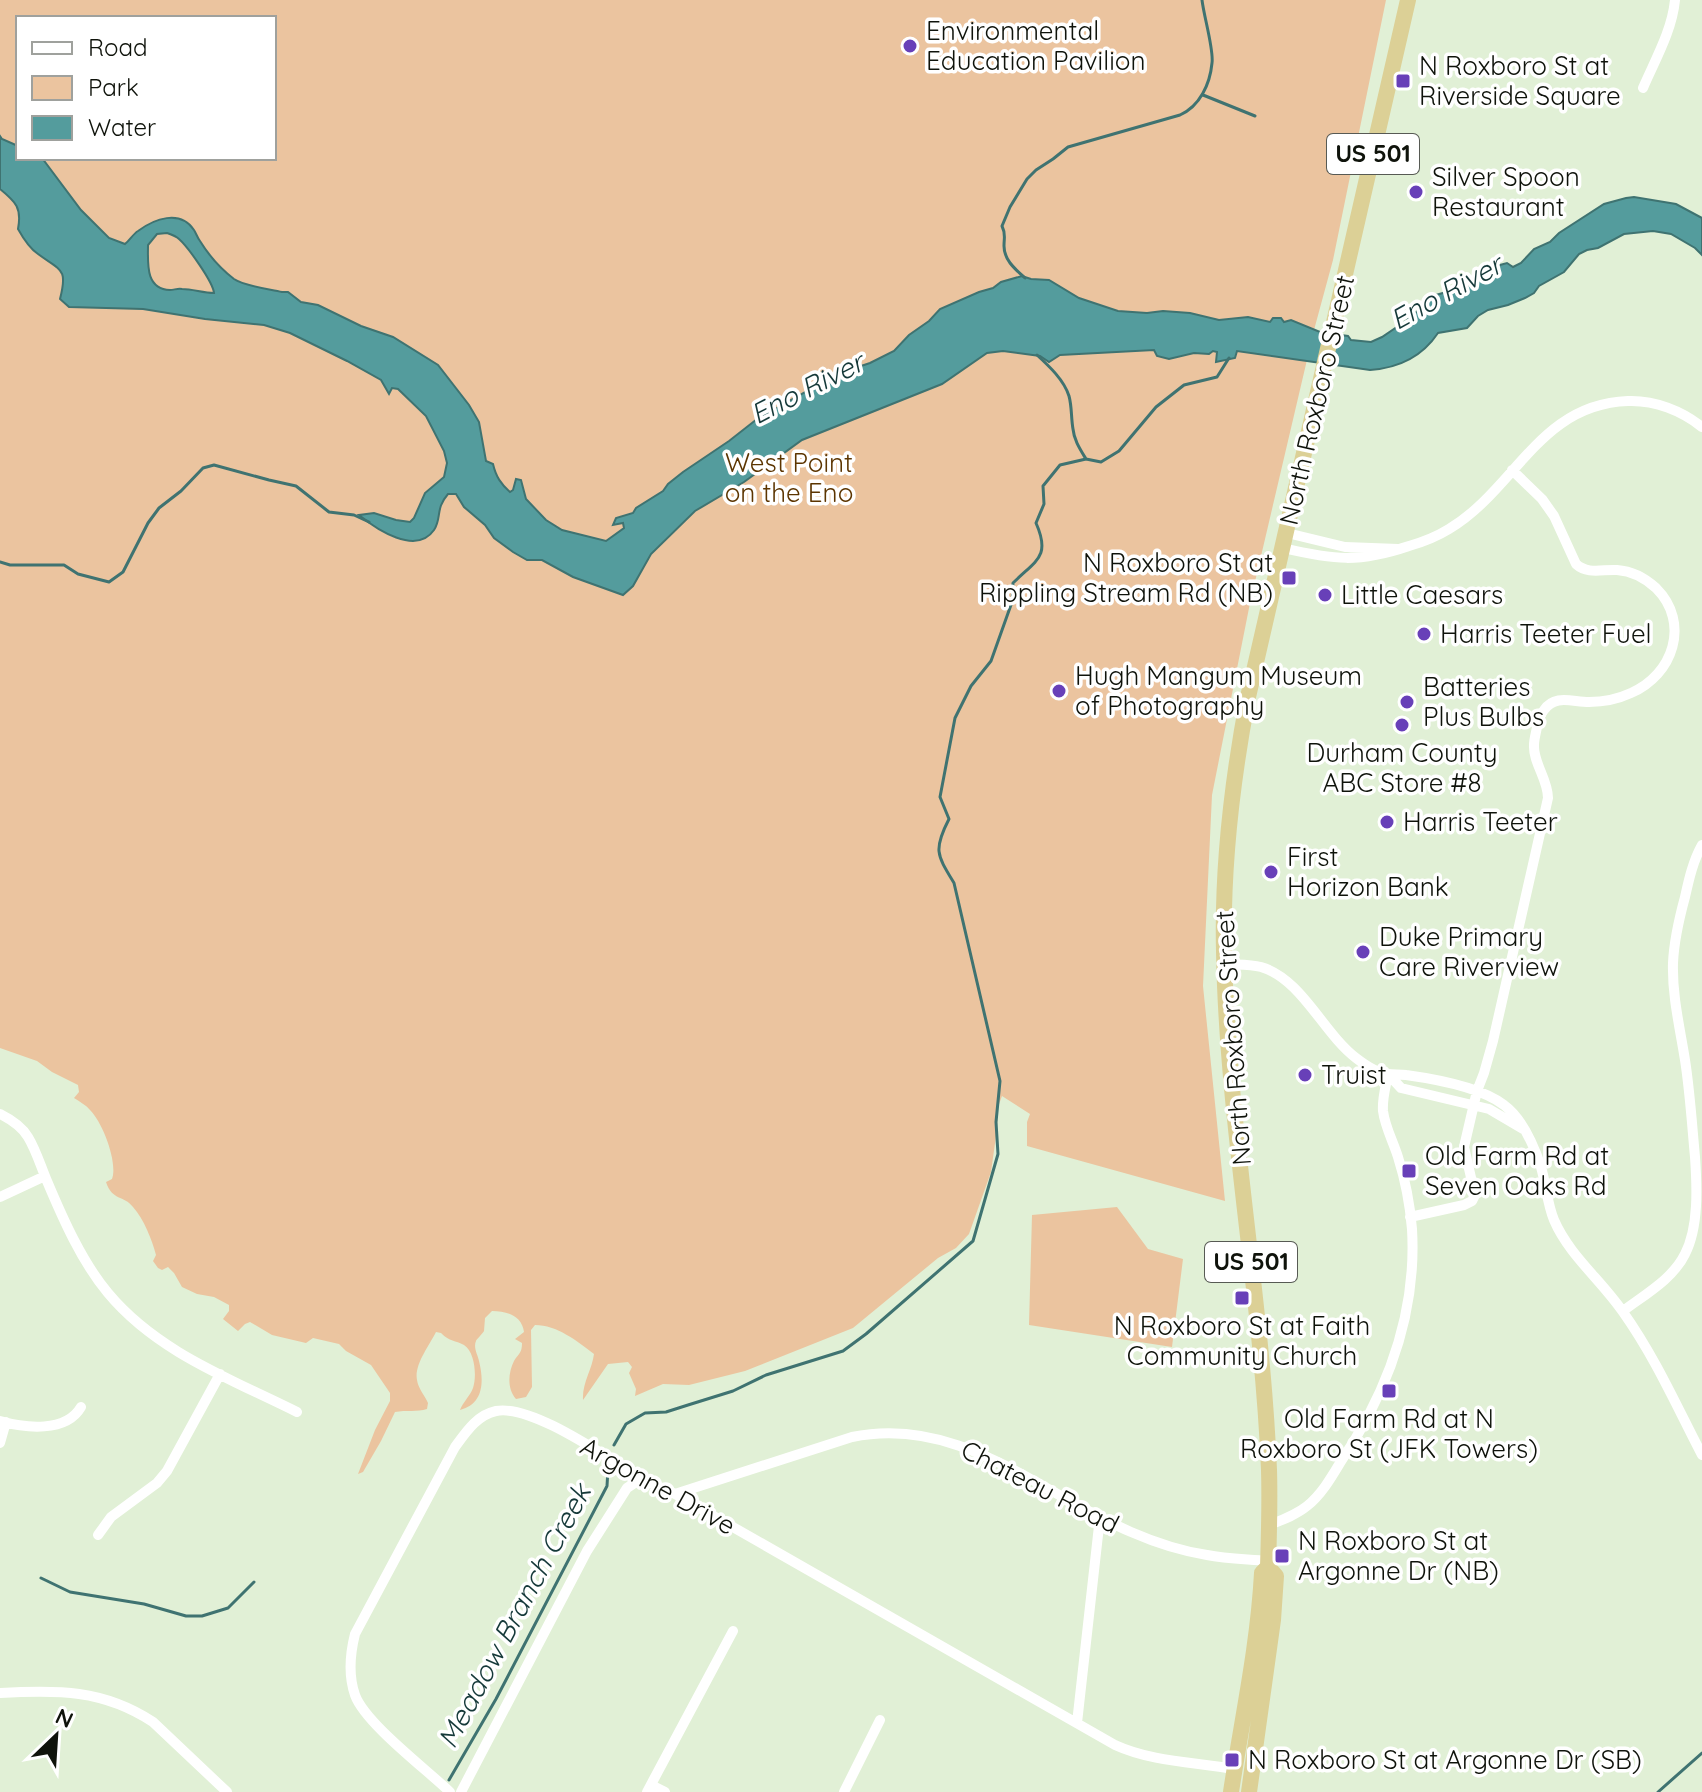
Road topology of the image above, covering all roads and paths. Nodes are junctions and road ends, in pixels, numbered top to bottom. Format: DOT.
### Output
graph roads {
  1 [pos="1408,0"];
  2 [pos="1675,0"];
  3 [pos="1643,88"];
  4 [pos="1702,427"];
  5 [pos="1512,470"];
  6 [pos="1285,541"];
  7 [pos="1702,845"];
  8 [pos="1224,964"];
  9 [pos="1388,1074"];
  10 [pos="1477,1091"];
  11 [pos="1474,1104"];
  12 [pos="0,1114"];
  13 [pos="1523,1129"];
  14 [pos="45,1176"];
  15 [pos="0,1197"];
  16 [pos="1410,1217"];
  17 [pos="1623,1311"];
  18 [pos="220,1374"];
  19 [pos="81,1407"];
  20 [pos="297,1412"];
  21 [pos="3,1422"];
  22 [pos="1699,1442"];
  23 [pos="0,1443"];
  24 [pos="1702,1455"];
  25 [pos="642,1478"];
  26 [pos="675,1494"];
  27 [pos="1100,1517"];
  28 [pos="1269,1525"];
  29 [pos="98,1535"];
  30 [pos="1268,1564"];
  31 [pos="733,1631"];
  32 [pos="1249,1689"];
  33 [pos="0,1693"];
  34 [pos="880,1720"];
  35 [pos="1077,1723"];
  36 [pos="1234,1769"];
  37 [pos="1253,1769"];
  38 [pos="649,1788"];
  39 [pos="227,1792"];
  40 [pos="450,1792"];
  41 [pos="461,1792"];
  42 [pos="665,1792"];
  43 [pos="844,1792"];
  44 [pos="1231,1792"];
  45 [pos="1241,1792"];
  46 [pos="1249,1792"];
  1 -- 6 [label="highway, North Roxboro Street / US 501"];
  2 -- 3 [label="street"];
  4 -- 5 [label="street"];
  5 -- 6 [label="street"];
  5 -- 10 [label="street"];
  6 -- 8 [label="highway, North Roxboro Street / US 501"];
  7 -- 17 [label="street"];
  8 -- 9 [label="street"];
  8 -- 28 [label="highway, North Roxboro Street / US 501"];
  9 -- 10 [label="street"];
  9 -- 11 [label="street"];
  9 -- 16 [label="street"];
  10 -- 11 [label="street"];
  10 -- 13 [label="street"];
  11 -- 13 [label="street"];
  11 -- 16 [label="street"];
  12 -- 14 [label="street"];
  13 -- 17 [label="street"];
  14 -- 15 [label="street"];
  14 -- 18 [label="street"];
  16 -- 28 [label="street"];
  17 -- 22 [label="street"];
  18 -- 20 [label="street"];
  18 -- 29 [label="street"];
  19 -- 21 [label="street"];
  21 -- 23 [label="street"];
  22 -- 24 [label="street"];
  25 -- 26 [label="street, Argonne Drive"];
  25 -- 40 [label="street, Argonne Drive"];
  25 -- 41 [label="street"];
  26 -- 27 [label="street, Chateau Road"];
  26 -- 35 [label="street, Argonne Drive"];
  27 -- 30 [label="street, Chateau Road"];
  27 -- 35 [label="street"];
  28 -- 30 [label="highway, North Roxboro Street / US 501"];
  30 -- 32 [label="highway, North Roxboro Street / US 501"];
  30 -- 37 [label="highway, North Roxboro Street / US 501"];
  31 -- 38 [label="street"];
  32 -- 36 [label="highway, North Roxboro Street / US 501"];
  32 -- 37 [label="highway"];
  33 -- 39 [label="street"];
  34 -- 43 [label="street"];
  35 -- 36 [label="street, Argonne Drive"];
  36 -- 44 [label="highway, North Roxboro Street / US 501"];
  36 -- 45 [label="highway"];
  37 -- 46 [label="highway, North Roxboro Street / US 501"];
  38 -- 42 [label="street"];
}
